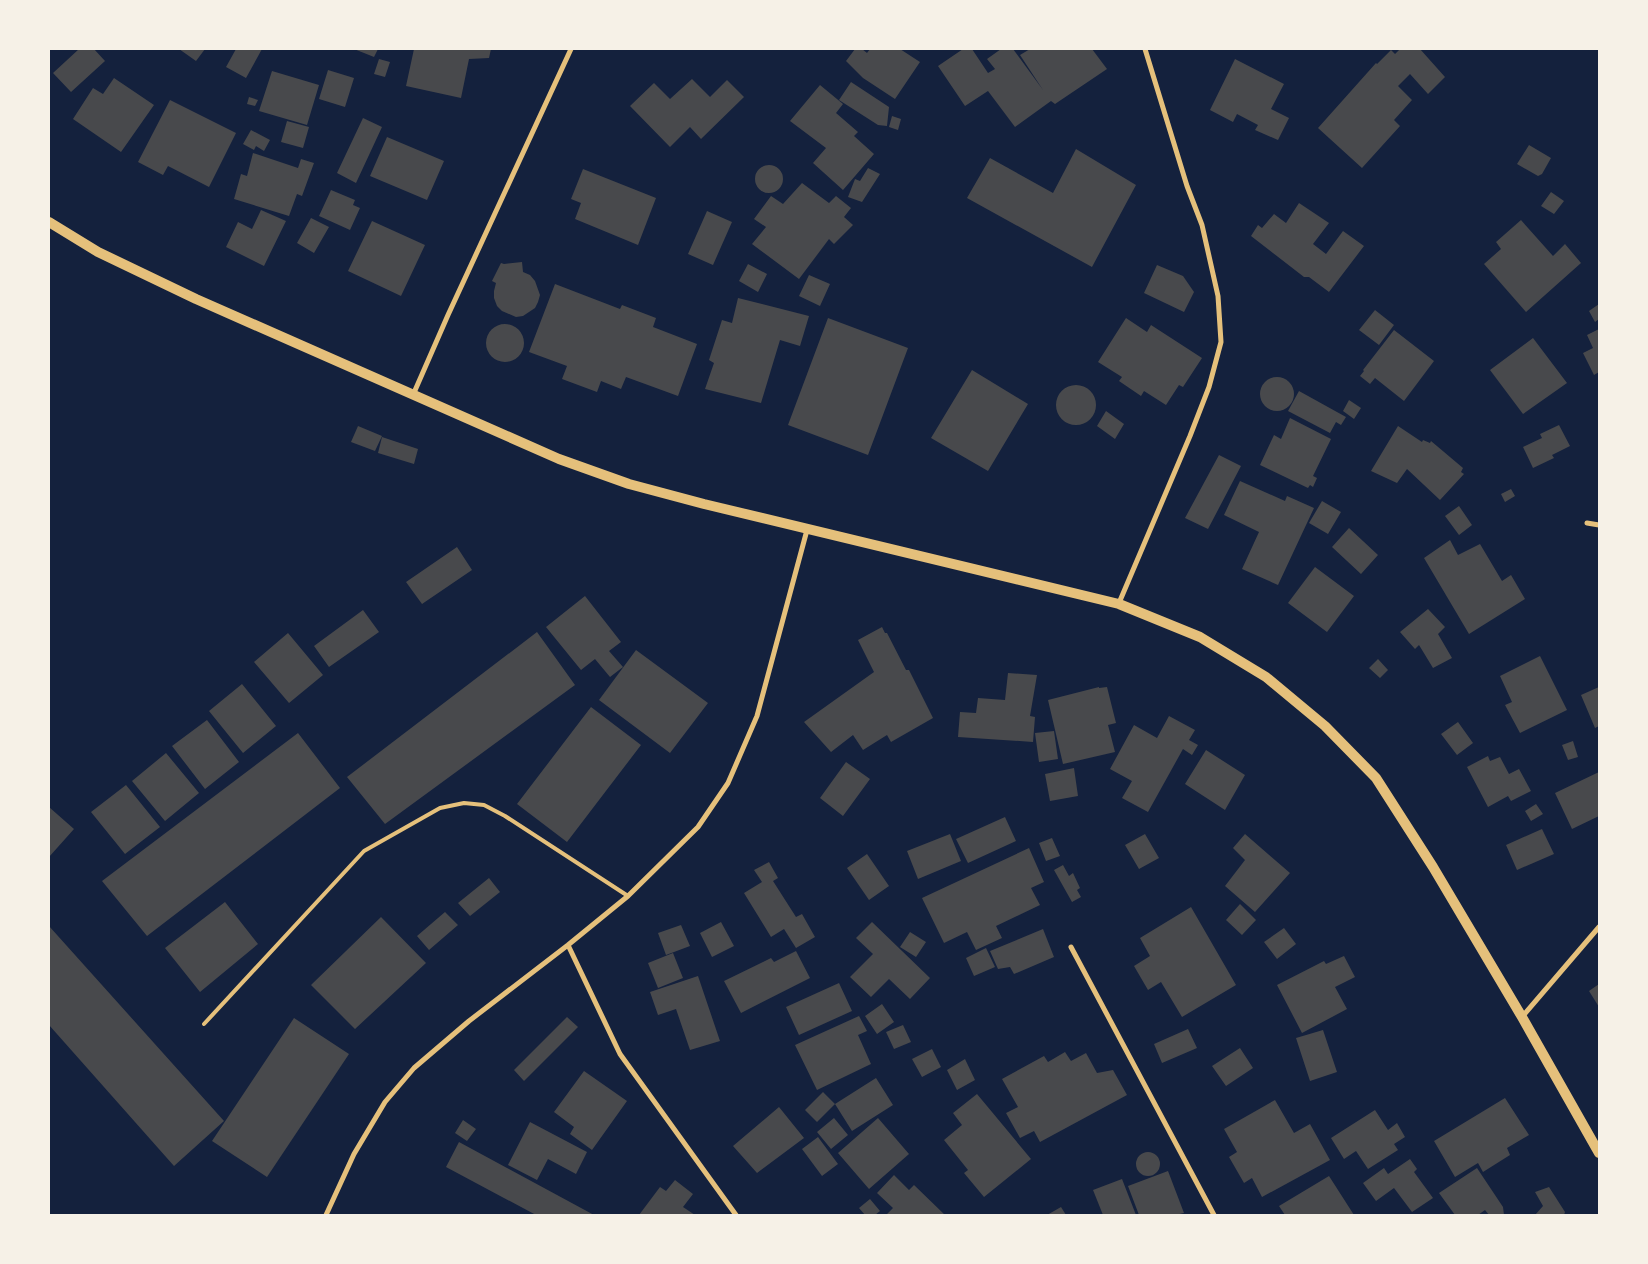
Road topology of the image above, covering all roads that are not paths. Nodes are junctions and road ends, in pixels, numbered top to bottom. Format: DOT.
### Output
graph roads {
  1 [pos="571,49"];
  2 [pos="1145,49"];
  3 [pos="49,222"];
  4 [pos="413,395"];
  5 [pos="1587,523"];
  6 [pos="1599,525"];
  7 [pos="807,530"];
  8 [pos="1119,604"];
  9 [pos="628,896"];
  10 [pos="1599,927"];
  11 [pos="568,945"];
  12 [pos="1071,947"];
  13 [pos="1522,1017"];
  14 [pos="204,1024"];
  15 [pos="1599,1153"];
  16 [pos="326,1215"];
  17 [pos="736,1215"];
  18 [pos="1214,1215"];
  1 -- 4 [label="street"];
  2 -- 8 [label="street"];
  3 -- 4 [label="main road"];
  4 -- 7 [label="main road"];
  5 -- 6 [label="street"];
  7 -- 8 [label="main road"];
  7 -- 9 [label="street"];
  8 -- 13 [label="main road"];
  9 -- 11 [label="street"];
  9 -- 14 [label="lane"];
  10 -- 13 [label="street"];
  11 -- 16 [label="street"];
  11 -- 17 [label="street"];
  12 -- 18 [label="street"];
  13 -- 15 [label="main road"];
}
